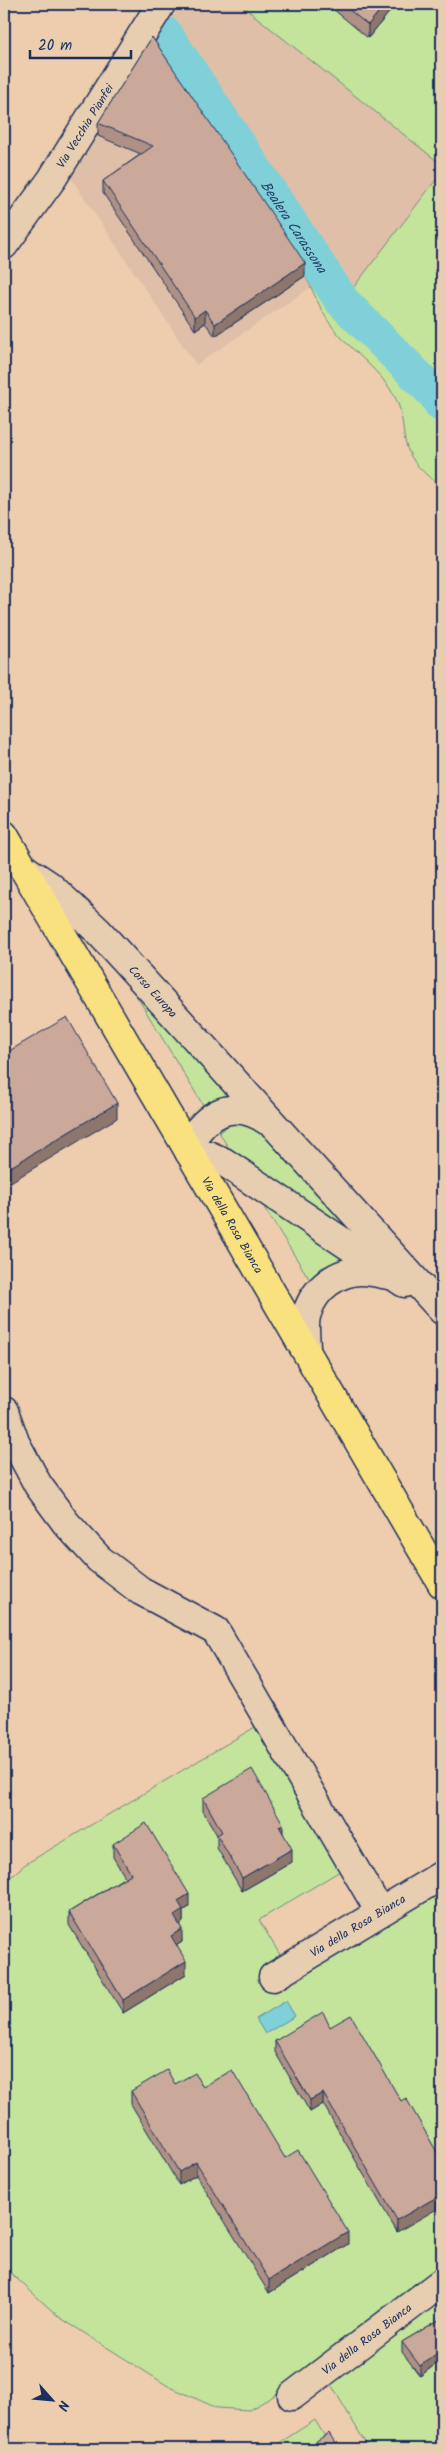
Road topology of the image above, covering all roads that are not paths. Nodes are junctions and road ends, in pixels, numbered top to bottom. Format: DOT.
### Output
graph roads {
  1 [pos="161,4"];
  2 [pos="4,245"];
  3 [pos="4,835"];
  4 [pos="23,868"];
  5 [pos="274,1124"];
  6 [pos="188,1150"];
  7 [pos="392,1275"];
  8 [pos="440,1308"];
  9 [pos="306,1349"];
  10 [pos="4,1411"];
  11 [pos="442,1584"];
  12 [pos="442,1875"];
  13 [pos="380,1912"];
  14 [pos="273,1976"];
  15 [pos="442,2282"];
  16 [pos="292,2396"];
  1 -- 2 [label="street, Via Vecchia Pianfei"];
  3 -- 4 [label="main road, Via della Rosa Bianca"];
  4 -- 5 [label="street, Corso Europa"];
  4 -- 6 [label="main road, Via della Rosa Bianca"];
  5 -- 6 [label="street, Corso Europa"];
  5 -- 8 [label="street, Corso Europa"];
  6 -- 7 [label="street, Corso Europa"];
  6 -- 9 [label="main road, Via della Rosa Bianca"];
  7 -- 8 [label="street, Corso Europa"];
  7 -- 9 [label="street, Corso Europa"];
  9 -- 11 [label="main road, Via della Rosa Bianca"];
  10 -- 13 [label="street"];
  12 -- 13 [label="street, Via della Rosa Bianca"];
  13 -- 14 [label="street, Via della Rosa Bianca"];
  15 -- 16 [label="street, Via della Rosa Bianca"];
}
